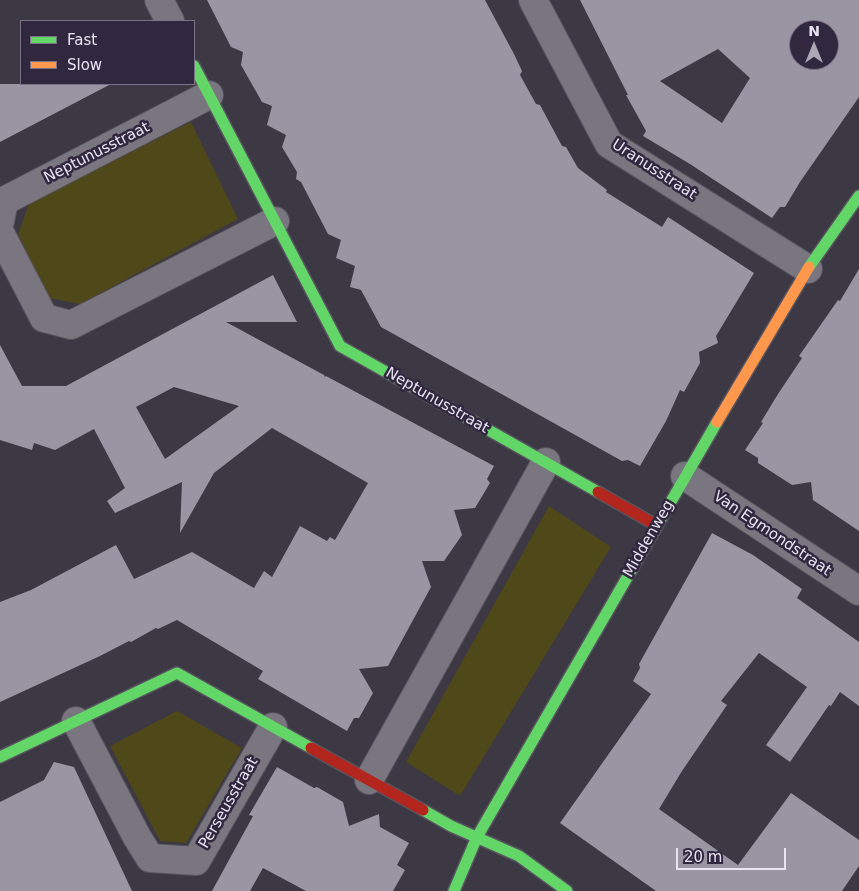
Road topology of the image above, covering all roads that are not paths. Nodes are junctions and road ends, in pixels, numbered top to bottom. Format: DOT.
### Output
graph roads {
  1 [pos="159,0"];
  2 [pos="533,0"];
  3 [pos="169,20"];
  4 [pos="195,68"];
  5 [pos="209,95"];
  6 [pos="859,196"];
  7 [pos="0,221"];
  8 [pos="274,221"];
  9 [pos="0,233"];
  10 [pos="808,269"];
  11 [pos="546,462"];
  12 [pos="685,476"];
  13 [pos="656,525"];
  14 [pos="859,592"];
  15 [pos="76,721"];
  16 [pos="273,727"];
  17 [pos="0,756"];
  18 [pos="369,780"];
  19 [pos="476,837"];
  20 [pos="454,891"];
  21 [pos="567,891"];
  1 -- 3 [label="street"];
  2 -- 10 [label="street, Uranusstraat"];
  4 -- 5 [label="street, Neptunusstraat"];
  5 -- 7 [label="street, Neptunusstraat"];
  5 -- 8 [label="street, Neptunusstraat"];
  6 -- 10 [label="street, Middenweg"];
  8 -- 9 [label="street"];
  8 -- 11 [label="street, Neptunusstraat"];
  10 -- 12 [label="street, Middenweg"];
  11 -- 13 [label="street, Neptunusstraat"];
  11 -- 18 [label="street"];
  12 -- 13 [label="street, Middenweg"];
  12 -- 14 [label="street, Van Egmondstraat"];
  13 -- 19 [label="street, Middenweg"];
  15 -- 16 [label="street"];
  15 -- 16 [label="street, Perseusstraat"];
  15 -- 17 [label="street"];
  16 -- 18 [label="street"];
  18 -- 19 [label="street"];
  19 -- 20 [label="street, Middenweg"];
  19 -- 21 [label="street"];
}
